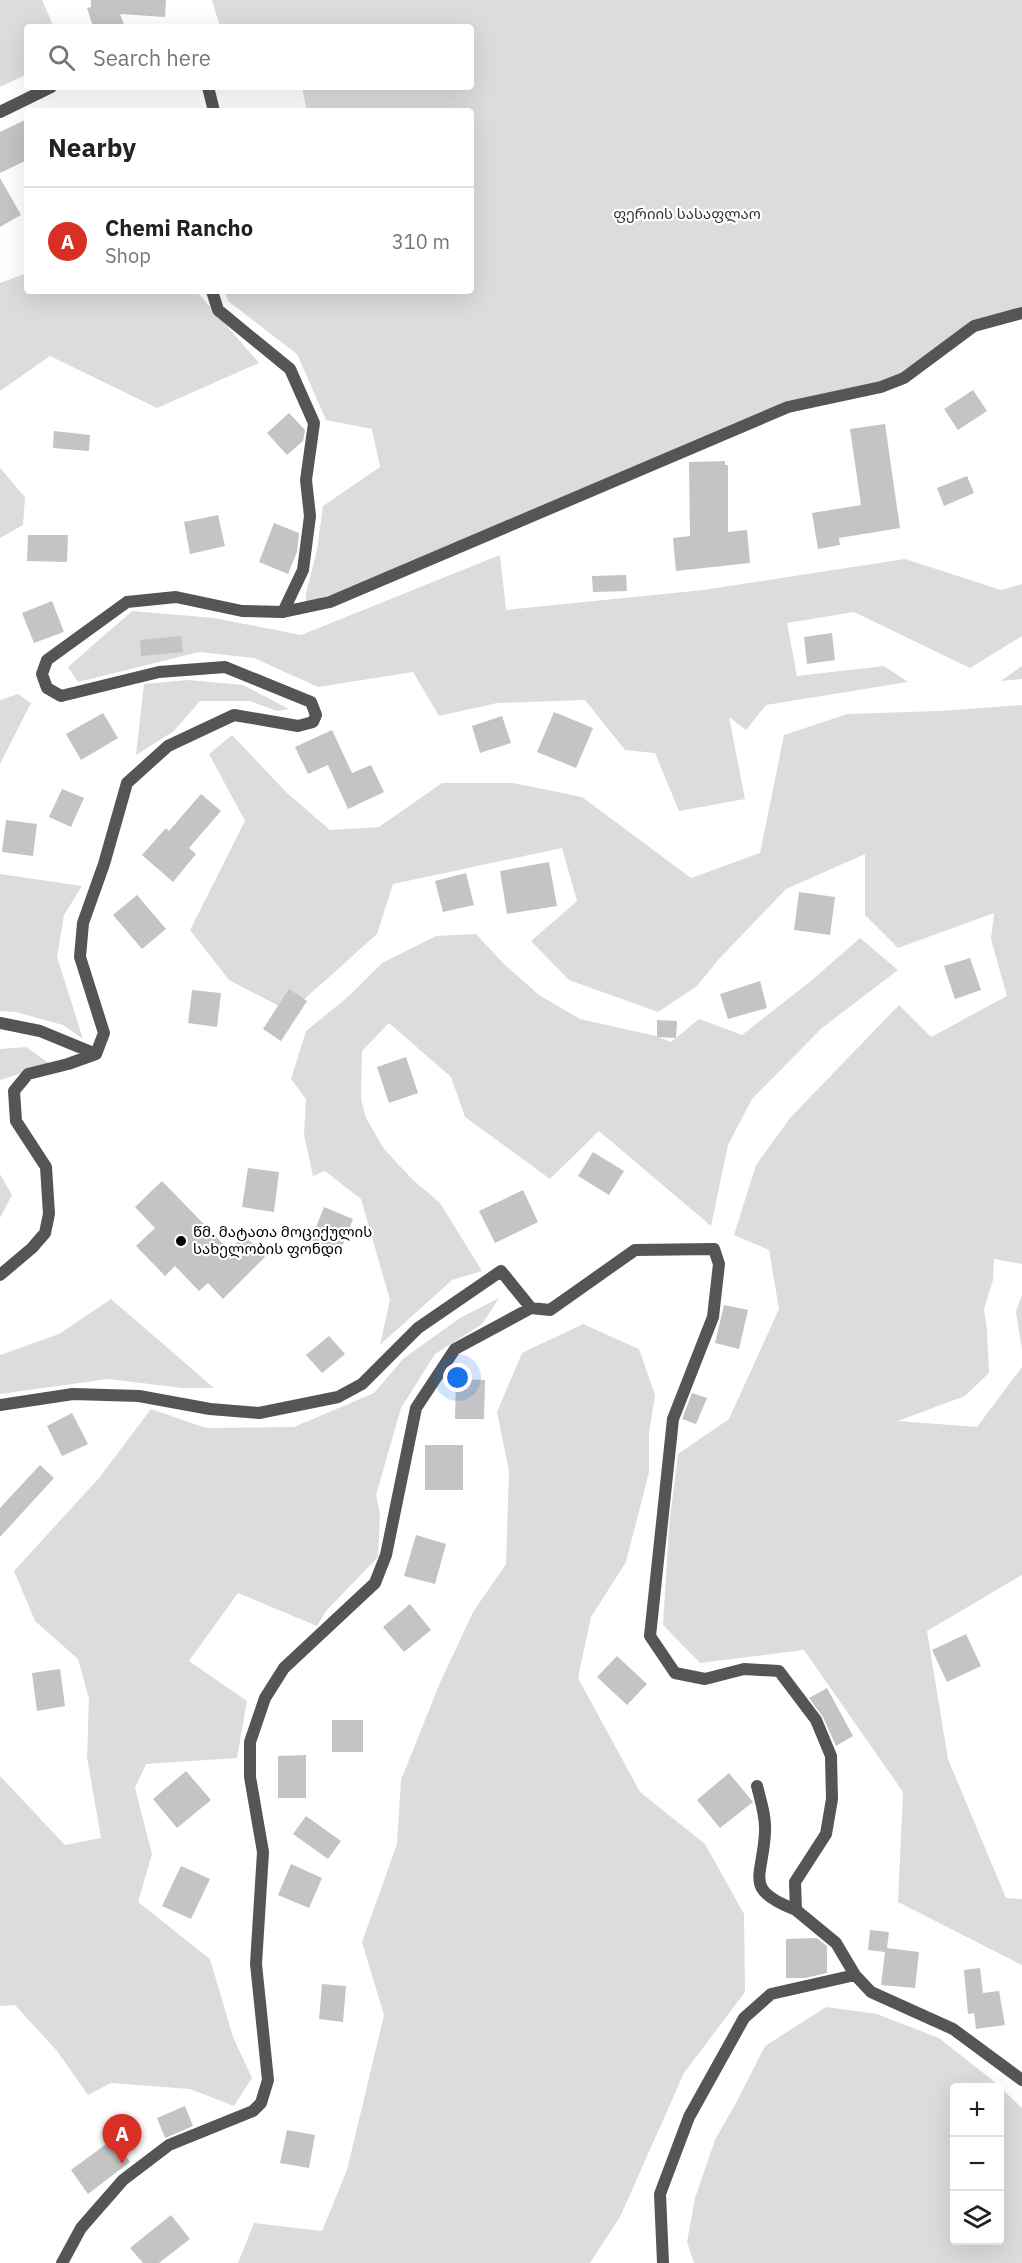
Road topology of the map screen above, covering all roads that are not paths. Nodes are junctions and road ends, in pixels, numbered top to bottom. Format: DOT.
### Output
graph roads {
  1 [pos="45,90"];
  2 [pos="209,90"];
  3 [pos="213,108"];
  4 [pos="0,112"];
  5 [pos="213,294"];
  6 [pos="1022,313"];
  7 [pos="283,612"];
  8 [pos="0,1023"];
  9 [pos="96,1054"];
  10 [pos="0,1275"];
  11 [pos="531,1308"];
  12 [pos="0,1405"];
  13 [pos="757,1786"];
  14 [pos="796,1910"];
  15 [pos="855,1975"];
  16 [pos="1022,2080"];
  17 [pos="62,2263"];
  18 [pos="663,2263"];
  1 -- 4 [label="street"];
  2 -- 3 [label="street"];
  5 -- 7 [label="street"];
  6 -- 7 [label="street"];
  7 -- 9 [label="street"];
  8 -- 9 [label="street"];
  9 -- 10 [label="street"];
  11 -- 12 [label="street"];
  11 -- 14 [label="street"];
  11 -- 17 [label="street"];
  13 -- 14 [label="street"];
  14 -- 15 [label="street"];
  15 -- 16 [label="street"];
  15 -- 18 [label="street"];
}
